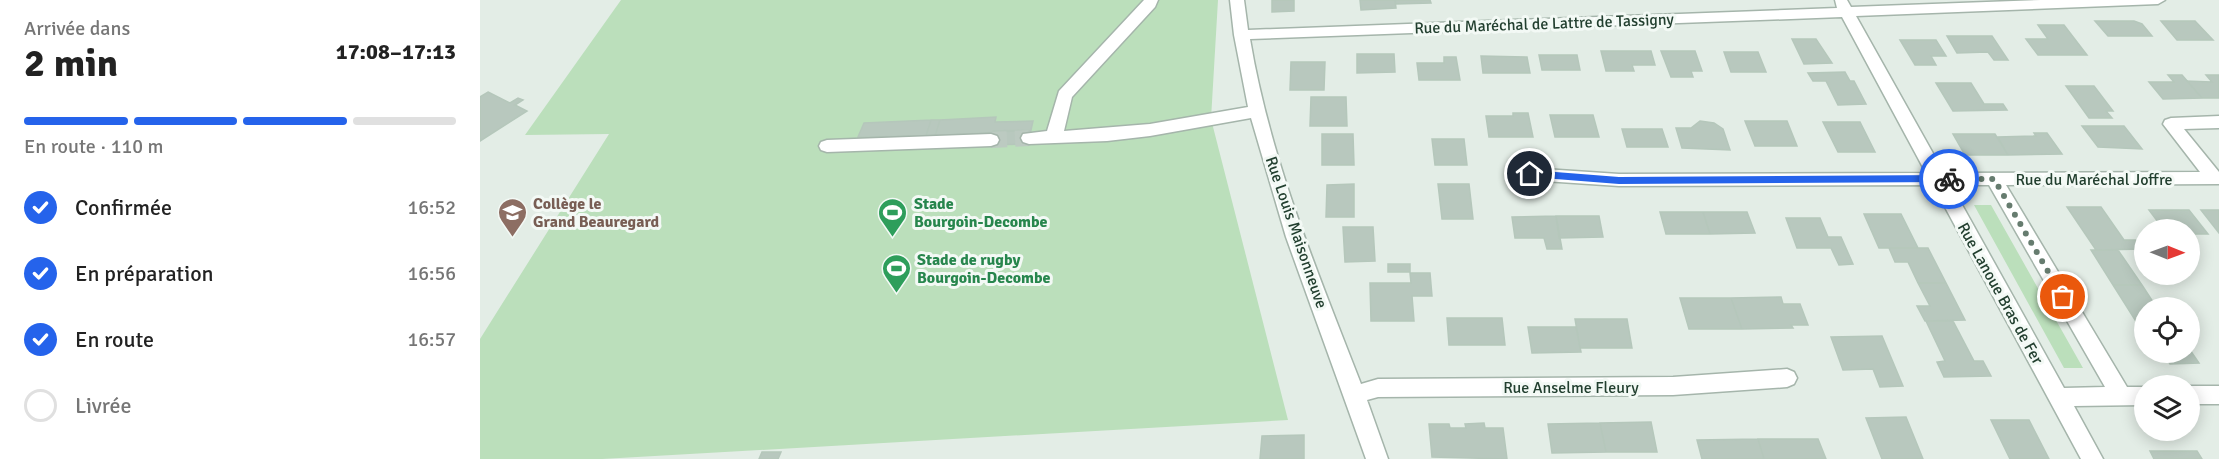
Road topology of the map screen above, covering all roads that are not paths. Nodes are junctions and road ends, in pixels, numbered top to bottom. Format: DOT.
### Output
graph roads {
  1 [pos="1151,0"];
  2 [pos="1237,0"];
  3 [pos="2158,0"];
  4 [pos="1844,5"];
  5 [pos="1241,35"];
  6 [pos="1257,111"];
  7 [pos="2219,122"];
  8 [pos="1054,137"];
  9 [pos="1029,138"];
  10 [pos="991,140"];
  11 [pos="827,146"];
  12 [pos="1530,174"];
  13 [pos="2216,178"];
  14 [pos="1939,179"];
  15 [pos="1994,179"];
  16 [pos="1787,378"];
  17 [pos="1356,394"];
  18 [pos="2219,395"];
  19 [pos="2121,396"];
  20 [pos="2134,396"];
  21 [pos="2200,396"];
  22 [pos="2058,397"];
  23 [pos="1377,459"];
  24 [pos="2092,459"];
  1 -- 8 [label="street"];
  2 -- 5 [label="street, Rue Louis Maisonneuve"];
  3 -- 4 [label="street, Rue du Maréchal de Lattre de Tassigny"];
  4 -- 5 [label="street, Rue du Maréchal de Lattre de Tassigny"];
  4 -- 14 [label="street, Rue Lanoue Bras de Fer"];
  5 -- 6 [label="street, Rue Louis Maisonneuve"];
  6 -- 8 [label="street"];
  6 -- 17 [label="street, Rue Louis Maisonneuve"];
  7 -- 13 [label="street, Rue du Maréchal Joffre"];
  8 -- 9 [label="street"];
  10 -- 11 [label="street"];
  12 -- 14 [label="street, Rue du Maréchal Joffre"];
  13 -- 15 [label="street, Rue du Maréchal Joffre"];
  14 -- 15 [label="street, Rue du Maréchal Joffre"];
  14 -- 22 [label="street, Rue Lanoue Bras de Fer"];
  15 -- 19 [label="street"];
  16 -- 17 [label="street, Rue Anselme Fleury"];
  17 -- 23 [label="street, Rue Louis Maisonneuve"];
  18 -- 21 [label="street"];
  19 -- 20 [label="street"];
  19 -- 22 [label="street"];
  22 -- 24 [label="street, Rue Lanoue Bras de Fer"];
}
